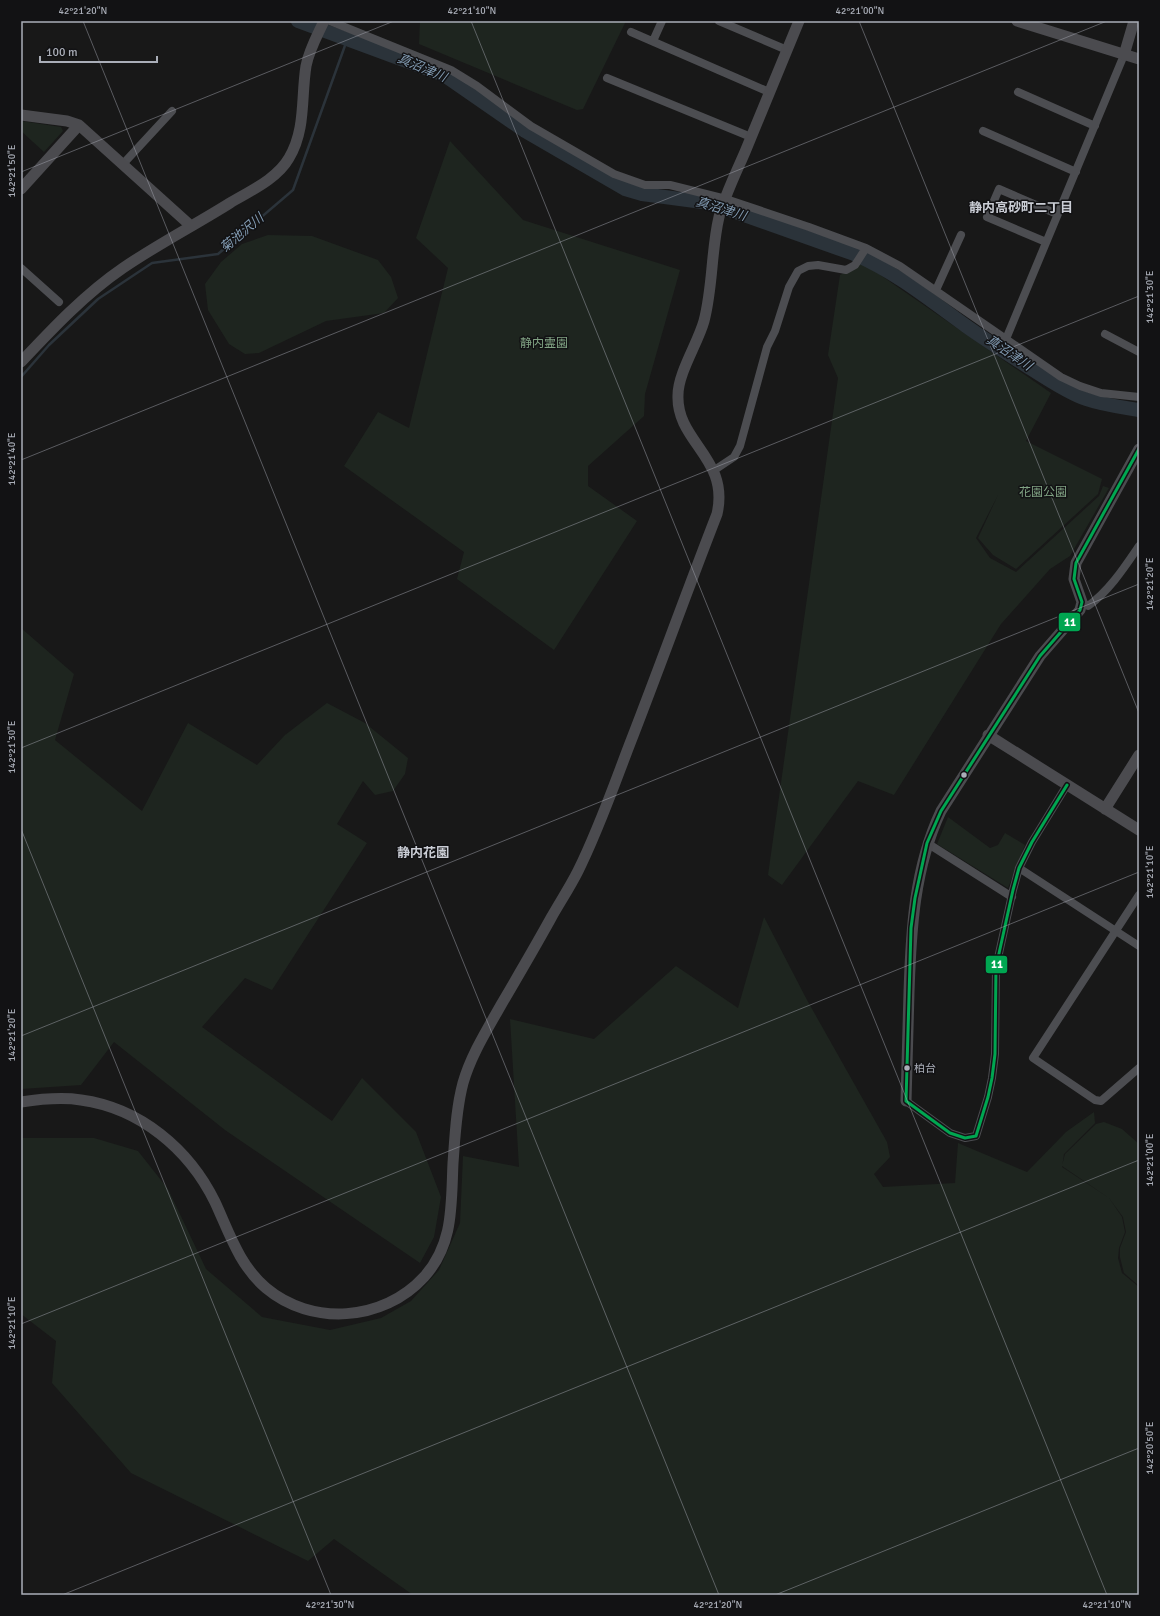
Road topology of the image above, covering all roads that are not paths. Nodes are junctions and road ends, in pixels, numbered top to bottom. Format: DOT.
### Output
graph roads {
  1 [pos="662,21"];
  2 [pos="719,21"];
  3 [pos="799,21"];
  4 [pos="1017,21"];
  5 [pos="1134,21"];
  6 [pos="326,22"];
  7 [pos="632,32"];
  8 [pos="653,41"];
  9 [pos="787,50"];
  10 [pos="1124,55"];
  11 [pos="1139,59"];
  12 [pos="607,78"];
  13 [pos="769,92"];
  14 [pos="1018,92"];
  15 [pos="172,111"];
  16 [pos="21,115"];
  17 [pos="79,124"];
  18 [pos="1095,126"];
  19 [pos="983,131"];
  20 [pos="751,137"];
  21 [pos="123,164"];
  22 [pos="1076,172"];
  23 [pos="21,189"];
  24 [pos="725,201"];
  25 [pos="1058,214"];
  26 [pos="191,226"];
  27 [pos="961,235"];
  28 [pos="1046,242"];
  29 [pos="865,250"];
  30 [pos="21,268"];
  31 [pos="936,290"];
  32 [pos="59,302"];
  33 [pos="1105,334"];
  34 [pos="1006,339"];
  35 [pos="1139,352"];
  36 [pos="21,362"];
  37 [pos="1139,397"];
  38 [pos="1139,449"];
  39 [pos="713,471"];
  40 [pos="1139,546"];
  41 [pos="1082,602"];
  42 [pos="988,735"];
  43 [pos="1139,755"];
  44 [pos="1067,785"];
  45 [pos="1105,808"];
  46 [pos="1139,830"];
  47 [pos="927,843"];
  48 [pos="1019,868"];
  49 [pos="1139,895"];
  50 [pos="1012,897"];
  51 [pos="1117,932"];
  52 [pos="1139,946"];
  53 [pos="1139,1068"];
  54 [pos="906,1101"];
  55 [pos="21,1102"];
  1 -- 8 [label="street"];
  2 -- 9 [label="street"];
  3 -- 9 [label="street"];
  4 -- 10 [label="street"];
  5 -- 10 [label="street"];
  6 -- 24 [label="street"];
  6 -- 26 [label="street"];
  7 -- 8 [label="street"];
  8 -- 13 [label="street"];
  9 -- 13 [label="street"];
  10 -- 11 [label="street"];
  10 -- 18 [label="street"];
  12 -- 20 [label="street"];
  13 -- 20 [label="street"];
  14 -- 18 [label="street"];
  15 -- 21 [label="street"];
  16 -- 17 [label="street"];
  17 -- 21 [label="street"];
  17 -- 23 [label="street"];
  18 -- 22 [label="street"];
  19 -- 22 [label="street"];
  20 -- 24 [label="street"];
  21 -- 26 [label="street"];
  22 -- 25 [label="street"];
  24 -- 29 [label="street"];
  24 -- 39 [label="street"];
  25 -- 28 [label="street"];
  25 -- 28 [label="street"];
  26 -- 36 [label="street"];
  27 -- 31 [label="street"];
  28 -- 34 [label="street"];
  29 -- 31 [label="street"];
  29 -- 39 [label="street"];
  30 -- 32 [label="street"];
  31 -- 34 [label="street"];
  33 -- 35 [label="street"];
  34 -- 37 [label="street"];
  38 -- 41 [label="street"];
  39 -- 55 [label="street"];
  40 -- 41 [label="street"];
  41 -- 42 [label="street"];
  42 -- 44 [label="street"];
  42 -- 47 [label="street"];
  43 -- 45 [label="street"];
  44 -- 45 [label="street"];
  44 -- 48 [label="street"];
  45 -- 46 [label="street"];
  47 -- 50 [label="street"];
  47 -- 54 [label="street"];
  48 -- 50 [label="street"];
  48 -- 51 [label="street"];
  49 -- 51 [label="street"];
  50 -- 54 [label="street"];
  51 -- 52 [label="street"];
  51 -- 53 [label="street"];
}
